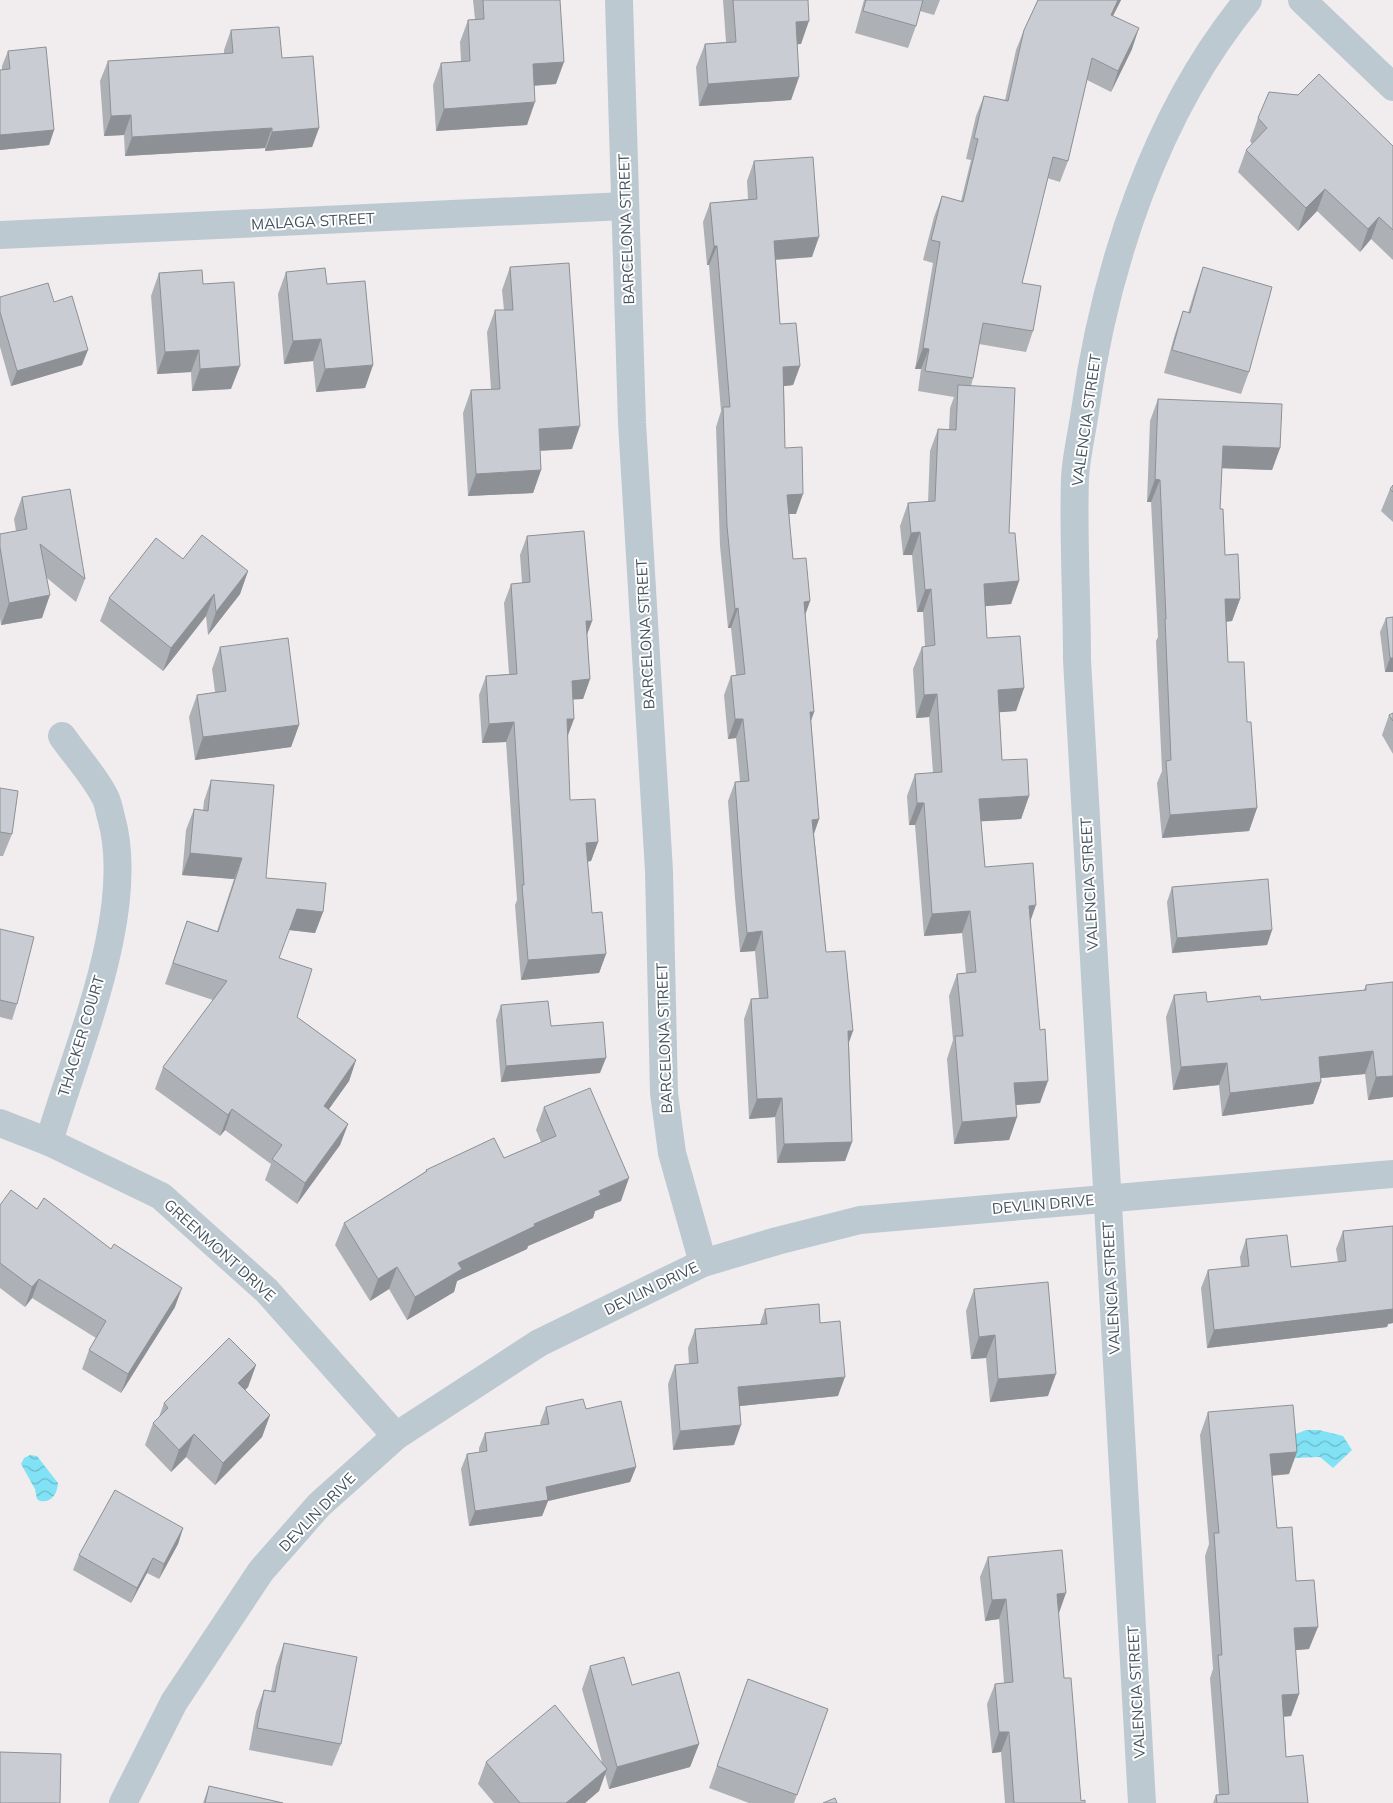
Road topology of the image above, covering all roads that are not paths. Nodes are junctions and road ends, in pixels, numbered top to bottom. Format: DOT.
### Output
graph roads {
  1 [pos="619,0"];
  2 [pos="1248,0"];
  3 [pos="1302,0"];
  4 [pos="1393,87"];
  5 [pos="625,206"];
  6 [pos="0,235"];
  7 [pos="62,736"];
  8 [pos="0,1124"];
  9 [pos="49,1142"];
  10 [pos="1393,1174"];
  11 [pos="1106,1199"];
  12 [pos="703,1263"];
  13 [pos="396,1436"];
  14 [pos="124,1803"];
  15 [pos="1142,1803"];
  1 -- 5 [label="street, BARCELONA STREET"];
  2 -- 11 [label="street, VALENCIA STREET"];
  3 -- 4 [label="street"];
  5 -- 6 [label="street, MALAGA STREET"];
  5 -- 12 [label="street, BARCELONA STREET"];
  7 -- 9 [label="street, THACKER COURT"];
  8 -- 9 [label="street, GREENMONT DRIVE"];
  9 -- 13 [label="street, GREENMONT DRIVE"];
  10 -- 11 [label="street, DEVLIN DRIVE"];
  11 -- 12 [label="street, DEVLIN DRIVE"];
  11 -- 15 [label="street, VALENCIA STREET"];
  12 -- 13 [label="street, DEVLIN DRIVE"];
  13 -- 14 [label="street, DEVLIN DRIVE"];
}
